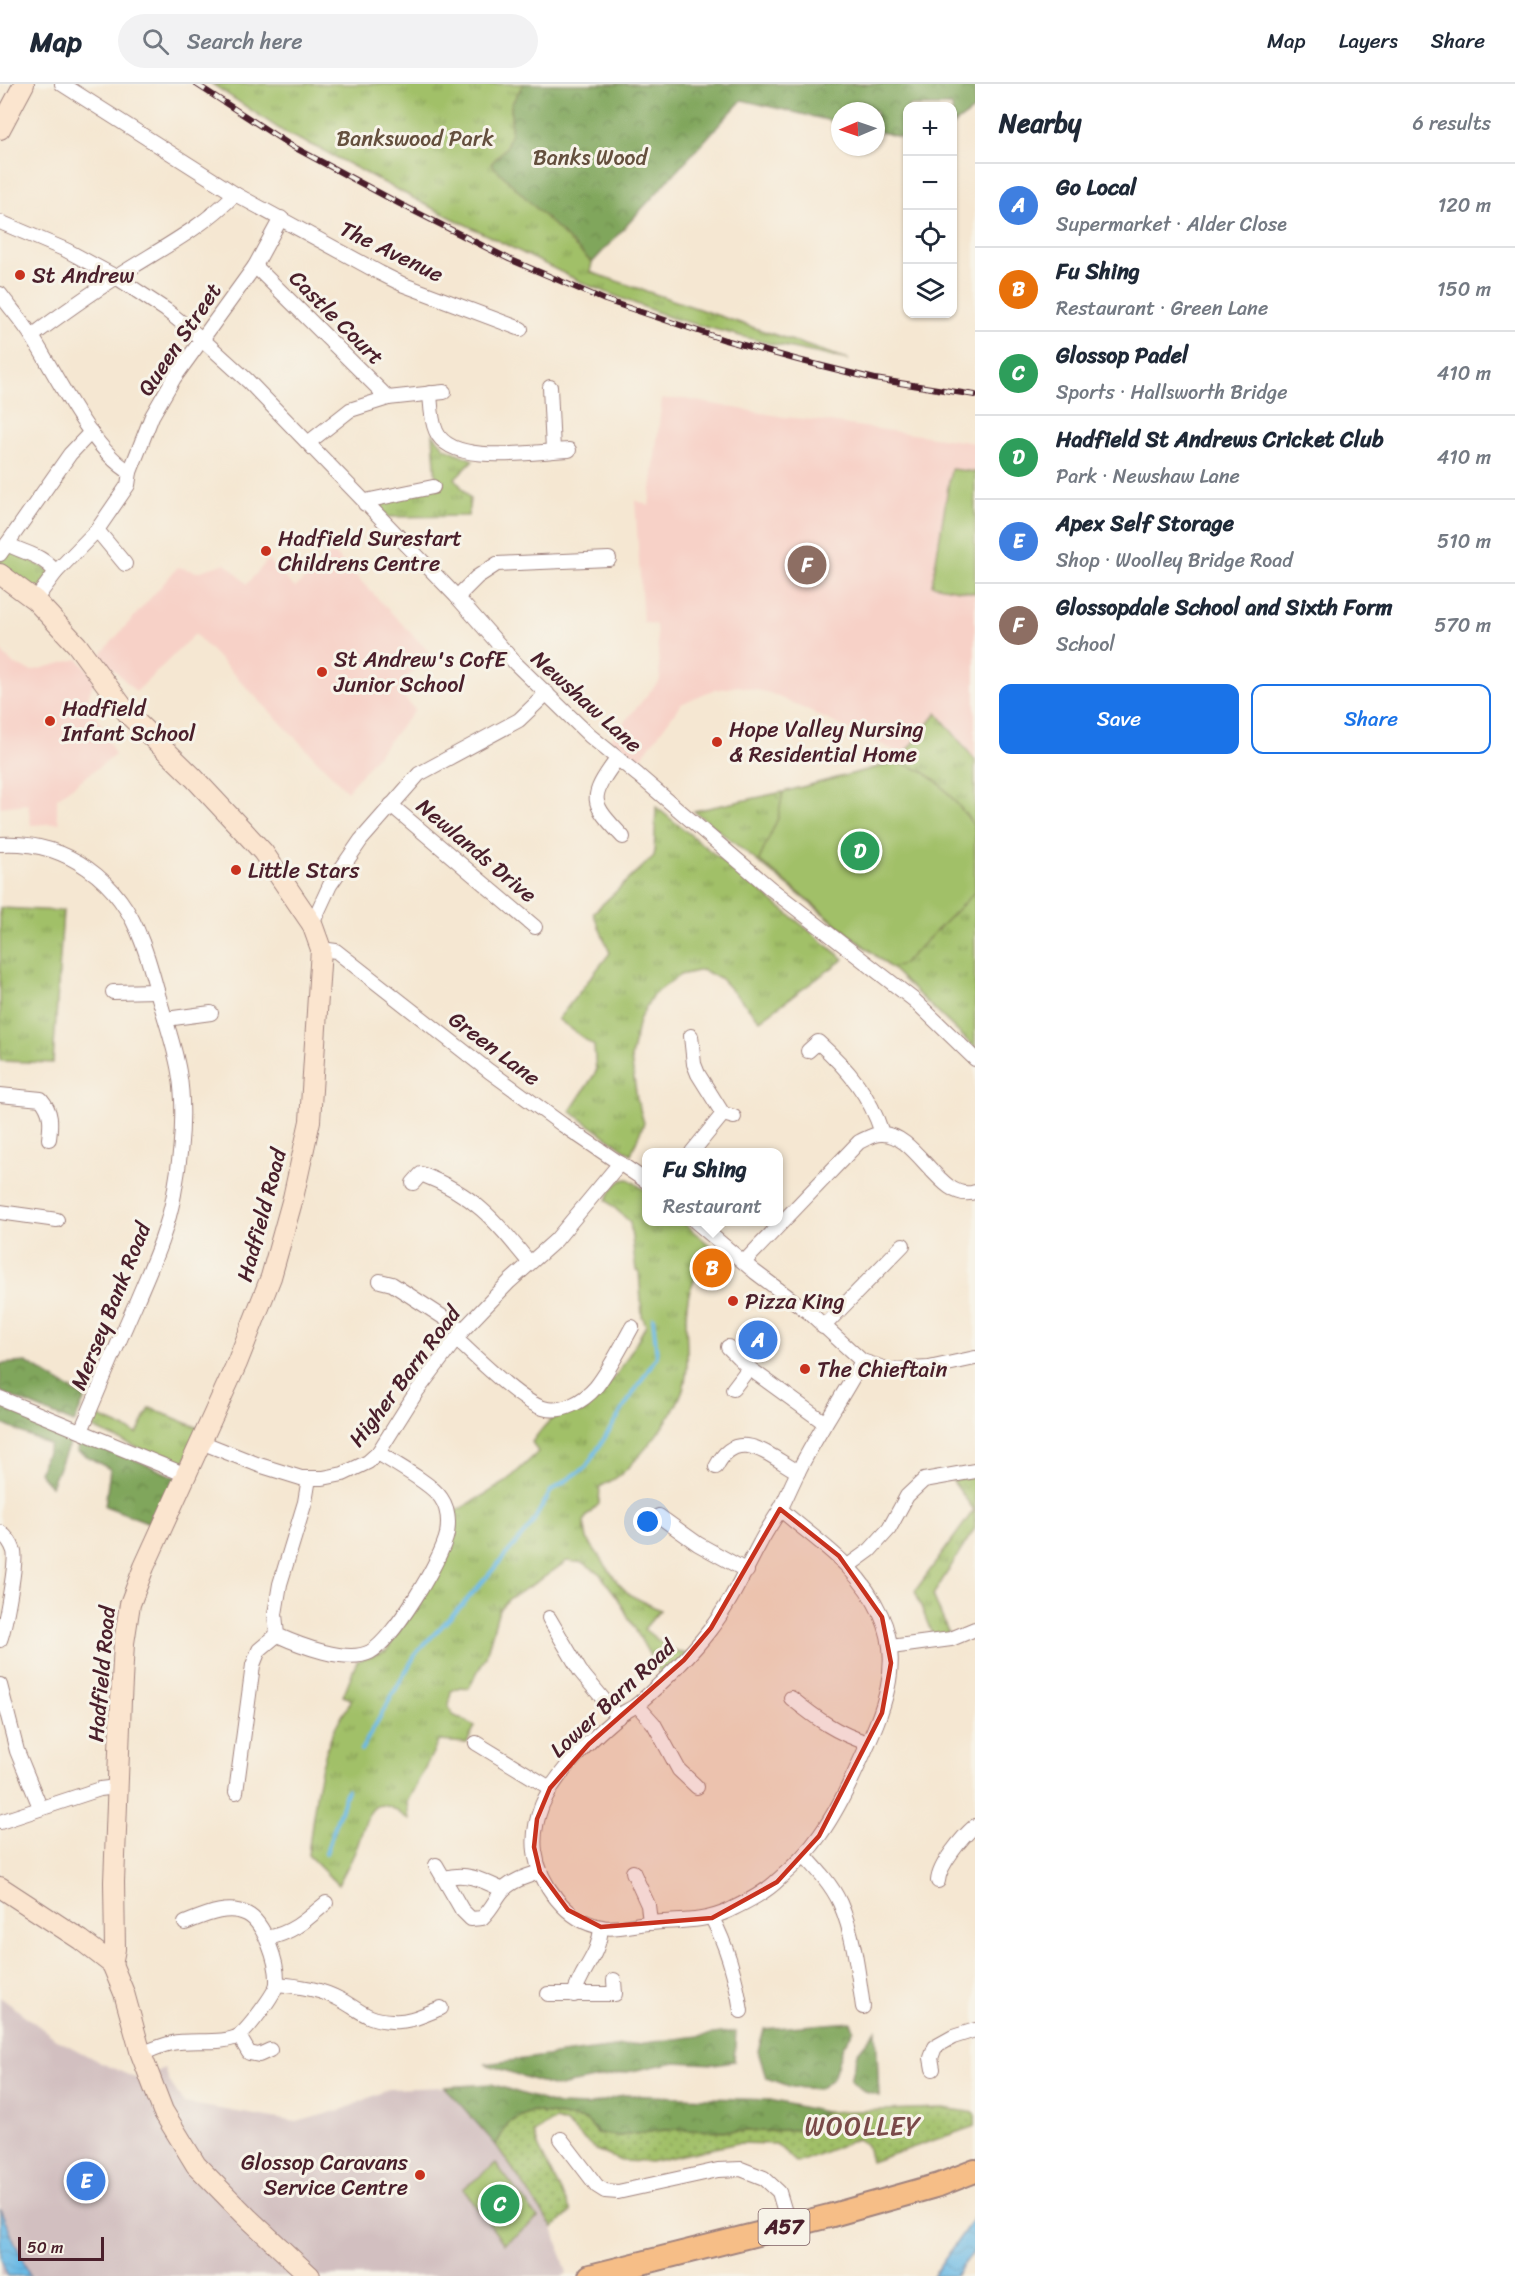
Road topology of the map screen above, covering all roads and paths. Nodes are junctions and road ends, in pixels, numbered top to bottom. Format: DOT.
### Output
graph roads {
  1 [pos="24,84"];
  2 [pos="62,84"];
  3 [pos="0,129"];
  4 [pos="235,194"];
  5 [pos="281,218"];
  6 [pos="0,222"];
  7 [pos="255,266"];
  8 [pos="116,277"];
  9 [pos="0,294"];
  10 [pos="521,329"];
  11 [pos="32,336"];
  12 [pos="203,340"];
  13 [pos="550,387"];
  14 [pos="388,398"];
  15 [pos="91,432"];
  16 [pos="308,443"];
  17 [pos="553,450"];
  18 [pos="569,450"];
  19 [pos="130,472"];
  20 [pos="433,487"];
  21 [pos="365,504"];
  22 [pos="97,530"];
  23 [pos="3,549"];
  24 [pos="609,560"];
  25 [pos="125,564"];
  26 [pos="56,572"];
  27 [pos="0,574"];
  28 [pos="457,597"];
  29 [pos="35,600"];
  30 [pos="547,693"];
  31 [pos="617,759"];
  32 [pos="391,805"];
  33 [pos="623,837"];
  34 [pos="0,844"];
  35 [pos="312,924"];
  36 [pos="536,927"];
  37 [pos="321,949"];
  38 [pos="157,990"];
  39 [pos="113,992"];
  40 [pos="211,1013"];
  41 [pos="166,1019"];
  42 [pos="691,1036"];
  43 [pos="808,1051"];
  44 [pos="975,1059"];
  45 [pos="0,1095"];
  46 [pos="882,1133"];
  47 [pos="49,1139"];
  48 [pos="696,1148"];
  49 [pos="620,1163"];
  50 [pos="642,1178"];
  51 [pos="413,1183"];
  52 [pos="974,1197"];
  53 [pos="0,1212"];
  54 [pos="57,1220"];
  55 [pos="783,1221"];
  56 [pos="702,1226"];
  57 [pos="778,1226"];
  58 [pos="903,1245"];
  59 [pos="529,1262"];
  60 [pos="744,1262"];
  61 [pos="380,1281"];
  62 [pos="632,1327"];
  63 [pos="823,1327"];
  64 [pos="459,1335"];
  65 [pos="728,1347"];
  66 [pos="975,1358"];
  67 [pos="862,1360"];
  68 [pos="749,1368"];
  69 [pos="733,1389"];
  70 [pos="0,1398"];
  71 [pos="825,1423"];
  72 [pos="81,1431"];
  73 [pos="201,1442"];
  74 [pos="378,1453"];
  75 [pos="716,1467"];
  76 [pos="975,1471"];
  77 [pos="798,1472"];
  78 [pos="186,1475"];
  79 [pos="309,1478"];
  80 [pos="780,1509"];
  81 [pos="659,1516"];
  82 [pos="0,1532"];
  83 [pos="848,1566"];
  84 [pos="747,1571"];
  85 [pos="549,1618"];
  86 [pos="975,1629"];
  87 [pos="277,1635"];
  88 [pos="0,1640"];
  89 [pos="891,1647"];
  90 [pos="0,1685"];
  91 [pos="791,1698"];
  92 [pos="637,1705"];
  93 [pos="618,1717"];
  94 [pos="476,1743"];
  95 [pos="868,1743"];
  96 [pos="117,1787"];
  97 [pos="697,1787"];
  98 [pos="550,1788"];
  99 [pos="236,1792"];
  100 [pos="40,1807"];
  101 [pos="0,1822"];
  102 [pos="975,1826"];
  103 [pos="804,1855"];
  104 [pos="436,1865"];
  105 [pos="540,1872"];
  106 [pos="633,1872"];
  107 [pos="445,1878"];
  108 [pos="938,1881"];
  109 [pos="0,1887"];
  110 [pos="503,1890"];
  111 [pos="326,1903"];
  112 [pos="712,1918"];
  113 [pos="650,1922"];
  114 [pos="185,1923"];
  115 [pos="601,1928"];
  116 [pos="268,1938"];
  117 [pos="112,1964"];
  118 [pos="614,1980"];
  119 [pos="277,1984"];
  120 [pos="548,1994"];
  121 [pos="574,1995"];
  122 [pos="863,2007"];
  123 [pos="441,2008"];
  124 [pos="741,2011"];
  125 [pos="975,2030"];
  126 [pos="239,2036"];
  127 [pos="270,2050"];
  128 [pos="141,2054"];
  129 [pos="933,2069"];
  130 [pos="561,2139"];
  131 [pos="975,2171"];
  132 [pos="789,2226"];
  133 [pos="310,2276"];
  134 [pos="590,2276"];
  1 -- 3 [label="street"];
  2 -- 4 [label="street, The Avenue"];
  4 -- 5 [label="street, The Avenue"];
  4 -- 8 [label="street"];
  5 -- 7 [label="street, Queen Street"];
  5 -- 10 [label="street, The Avenue"];
  6 -- 8 [label="street, Newshaw Lane"];
  7 -- 12 [label="street, Queen Street"];
  7 -- 14 [label="street, Castle Court"];
  8 -- 11 [label="street"];
  8 -- 12 [label="street, Newshaw Lane"];
  9 -- 11 [label="street"];
  11 -- 15 [label="street"];
  12 -- 16 [label="street, Newshaw Lane"];
  12 -- 19 [label="street, Queen Street"];
  13 -- 17 [label="street"];
  14 -- 16 [label="street"];
  14 -- 17 [label="street"];
  15 -- 19 [label="street"];
  15 -- 23 [label="street"];
  16 -- 21 [label="street, Newshaw Lane"];
  17 -- 18 [label="street"];
  19 -- 22 [label="street, Queen Street"];
  20 -- 21 [label="street"];
  21 -- 28 [label="street, Newshaw Lane"];
  22 -- 25 [label="street"];
  22 -- 26 [label="street, Queen Street"];
  23 -- 26 [label="street"];
  24 -- 28 [label="street"];
  26 -- 29 [label="street, Queen Street"];
  27 -- 29 [label="street, Hadfield Road"];
  28 -- 30 [label="street, Newshaw Lane"];
  29 -- 35 [label="street, Hadfield Road"];
  30 -- 31 [label="street, Newshaw Lane"];
  30 -- 32 [label="street, Newlands Drive"];
  31 -- 33 [label="street"];
  31 -- 44 [label="street, Newshaw Lane"];
  32 -- 35 [label="street, Newlands Drive"];
  32 -- 36 [label="street, Newlands Drive"];
  34 -- 38 [label="street, Mersey Bank Road"];
  35 -- 37 [label="street, Hadfield Road"];
  37 -- 49 [label="street, Green Lane"];
  37 -- 73 [label="street, Hadfield Road"];
  38 -- 39 [label="street"];
  38 -- 41 [label="street, Mersey Bank Road"];
  40 -- 41 [label="street"];
  41 -- 72 [label="street, Mersey Bank Road"];
  42 -- 48 [label="street"];
  43 -- 46 [label="street"];
  45 -- 47 [label="street"];
  46 -- 52 [label="street"];
  46 -- 55 [label="street"];
  49 -- 50 [label="street, Green Lane"];
  49 -- 59 [label="street, Higher Barn Road"];
  51 -- 59 [label="street"];
  53 -- 54 [label="street"];
  56 -- 60 [label="street"];
  57 -- 60 [label="street"];
  58 -- 63 [label="street"];
  59 -- 64 [label="street, Higher Barn Road"];
  60 -- 63 [label="street"];
  61 -- 64 [label="street"];
  62 -- 64 [label="street"];
  63 -- 67 [label="street"];
  64 -- 74 [label="street, Higher Barn Road"];
  65 -- 68 [label="street"];
  66 -- 67 [label="street"];
  67 -- 71 [label="street, Lower Barn Road"];
  68 -- 69 [label="street"];
  68 -- 71 [label="street"];
  70 -- 72 [label="street"];
  71 -- 77 [label="street, Lower Barn Road"];
  72 -- 78 [label="street"];
  73 -- 78 [label="street, Hadfield Road"];
  73 -- 79 [label="street, Higher Barn Road"];
  74 -- 79 [label="street, Higher Barn Road"];
  74 -- 87 [label="street"];
  75 -- 77 [label="street"];
  76 -- 83 [label="street"];
  77 -- 80 [label="street, Lower Barn Road"];
  78 -- 96 [label="street, Hadfield Road"];
  79 -- 87 [label="street"];
  80 -- 83 [label="street"];
  80 -- 84 [label="street, Lower Barn Road"];
  81 -- 84 [label="street"];
  82 -- 88 [label="street"];
  83 -- 89 [label="street"];
  84 -- 92 [label="street, Lower Barn Road"];
  85 -- 93 [label="street"];
  86 -- 89 [label="street"];
  87 -- 99 [label="street"];
  89 -- 95 [label="street"];
  90 -- 100 [label="street"];
  91 -- 95 [label="street"];
  92 -- 93 [label="street, Lower Barn Road"];
  92 -- 97 [label="street"];
  93 -- 98 [label="street, Lower Barn Road"];
  94 -- 98 [label="street"];
  95 -- 103 [label="street"];
  96 -- 100 [label="street"];
  96 -- 117 [label="street, Hadfield Road"];
  98 -- 105 [label="street, Lower Barn Road"];
  100 -- 101 [label="street"];
  102 -- 108 [label="street"];
  103 -- 112 [label="street"];
  103 -- 122 [label="street"];
  104 -- 107 [label="street"];
  105 -- 110 [label="street"];
  105 -- 115 [label="street, Lower Barn Road"];
  106 -- 113 [label="street"];
  107 -- 110 [label="street"];
  107 -- 110 [label="street"];
  109 -- 117 [label="street"];
  111 -- 116 [label="street"];
  112 -- 113 [label="street"];
  112 -- 124 [label="street"];
  113 -- 115 [label="street"];
  114 -- 116 [label="street"];
  115 -- 121 [label="street"];
  116 -- 119 [label="street"];
  117 -- 128 [label="street"];
  118 -- 121 [label="street"];
  119 -- 123 [label="street"];
  119 -- 126 [label="street"];
  120 -- 121 [label="street"];
  125 -- 129 [label="street"];
  126 -- 127 [label="street"];
  126 -- 128 [label="street"];
  128 -- 133 [label="street"];
  130 -- 132 [label="street"];
  131 -- 132 [label="main road, A57"];
  132 -- 134 [label="main road, A57"];
}
